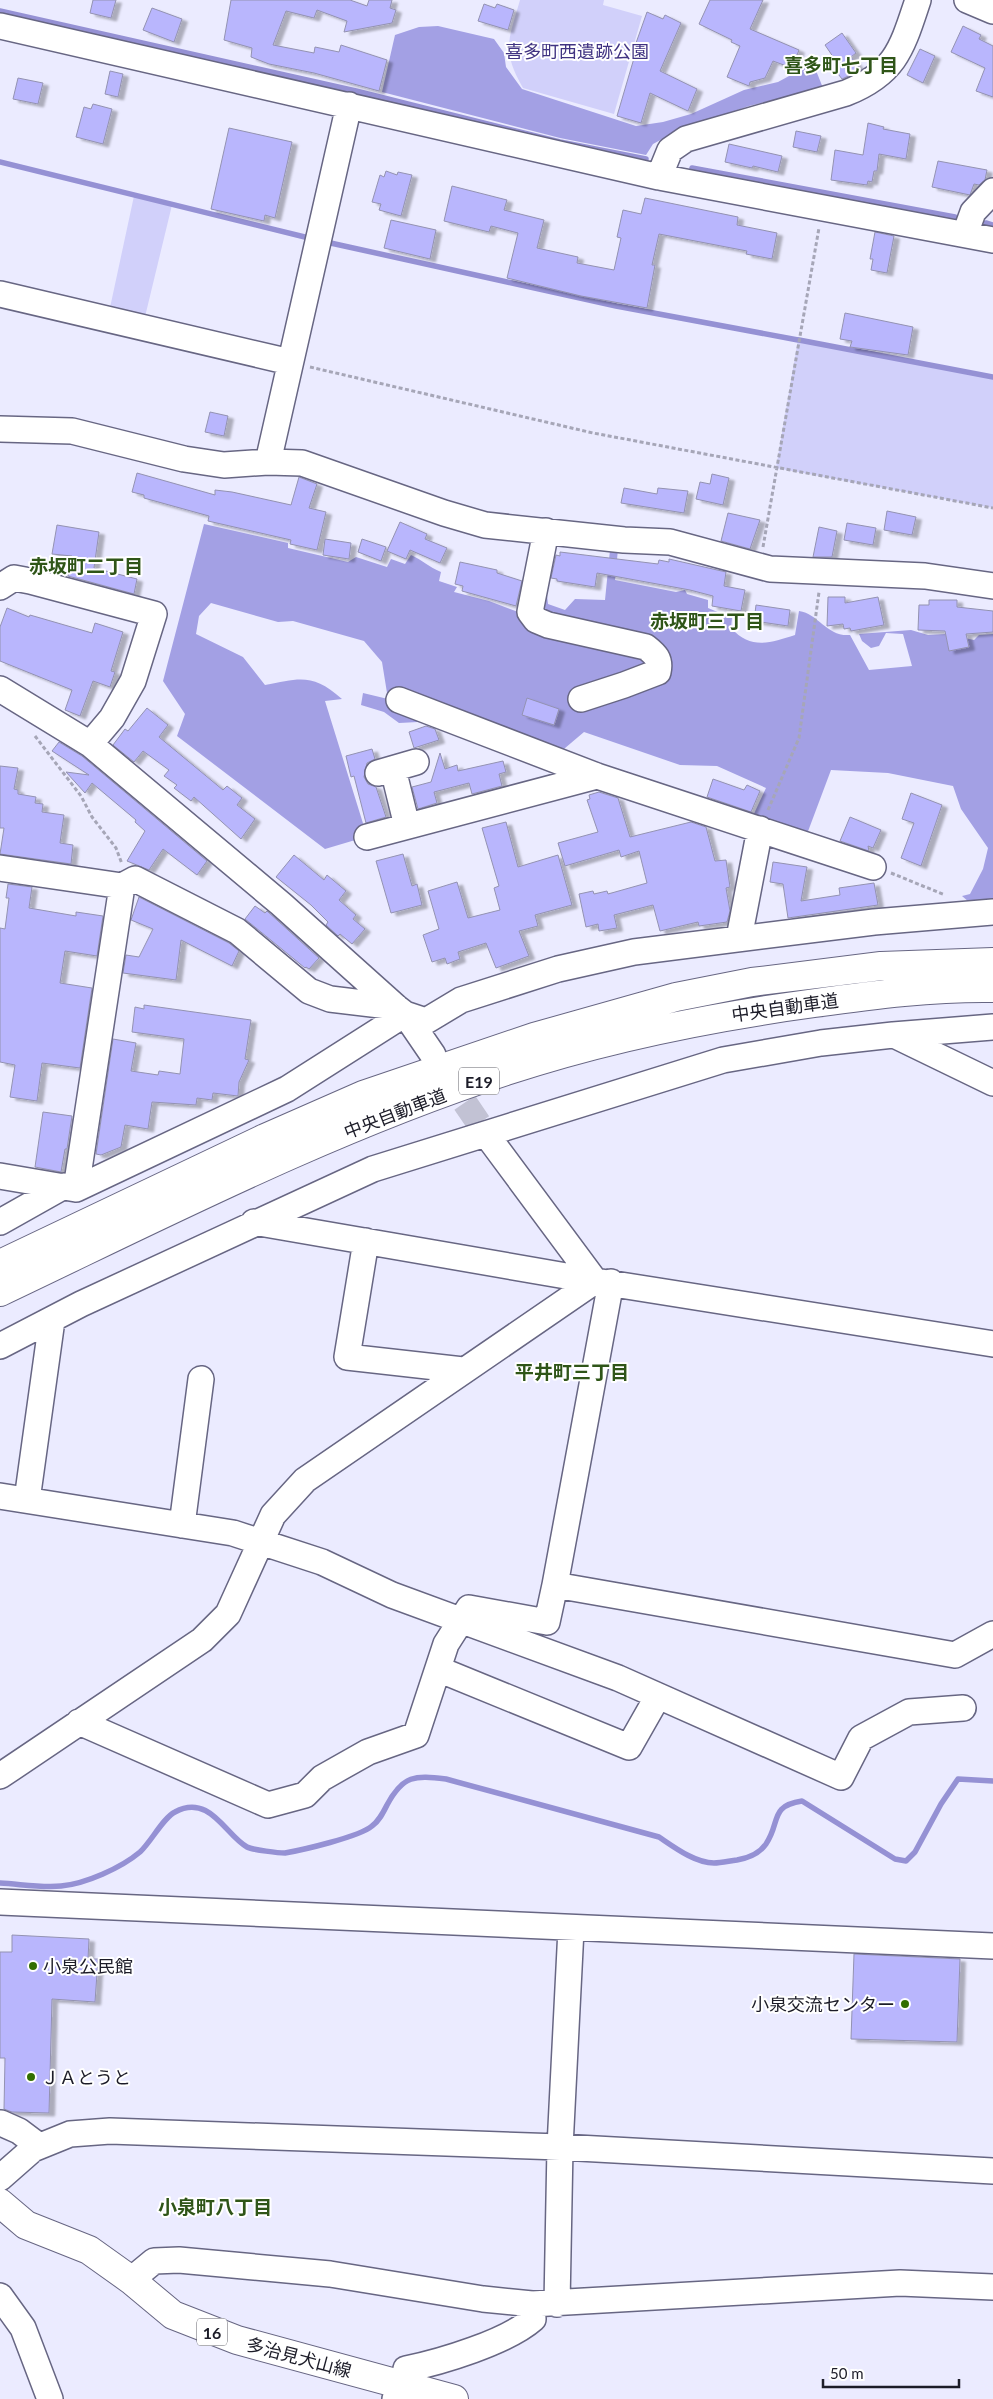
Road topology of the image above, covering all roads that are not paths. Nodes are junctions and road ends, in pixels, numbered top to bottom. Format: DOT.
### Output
graph roads {
  1 [pos="918,0"];
  2 [pos="967,0"];
  3 [pos="993,10"];
  4 [pos="0,26"];
  5 [pos="349,104"];
  6 [pos="659,177"];
  7 [pos="993,191"];
  8 [pos="968,226"];
  9 [pos="993,240"];
  10 [pos="0,294"];
  11 [pos="290,362"];
  12 [pos="0,429"];
  13 [pos="268,462"];
  14 [pos="546,532"];
  15 [pos="993,586"];
  16 [pos="0,587"];
  17 [pos="0,688"];
  18 [pos="581,699"];
  19 [pos="399,700"];
  20 [pos="90,744"];
  21 [pos="395,768"];
  22 [pos="597,776"];
  23 [pos="407,826"];
  24 [pos="760,829"];
  25 [pos="367,836"];
  26 [pos="873,867"];
  27 [pos="0,868"];
  28 [pos="122,886"];
  29 [pos="983,912"];
  30 [pos="739,938"];
  31 [pos="993,962"];
  32 [pos="993,988"];
  33 [pos="400,1011"];
  34 [pos="993,1027"];
  35 [pos="893,1035"];
  36 [pos="433,1055"];
  37 [pos="993,1083"];
  38 [pos="486,1134"];
  39 [pos="0,1176"];
  40 [pos="70,1187"];
  41 [pos="0,1222"];
  42 [pos="254,1222"];
  43 [pos="366,1241"];
  44 [pos="0,1264"];
  45 [pos="603,1282"];
  46 [pos="0,1292"];
  47 [pos="52,1320"];
  48 [pos="993,1344"];
  49 [pos="0,1346"];
  50 [pos="463,1370"];
  51 [pos="201,1379"];
  52 [pos="0,1496"];
  53 [pos="27,1500"];
  54 [pos="182,1525"];
  55 [pos="261,1542"];
  56 [pos="554,1585"];
  57 [pos="461,1619"];
  58 [pos="993,1634"];
  59 [pos="438,1669"];
  60 [pos="658,1696"];
  61 [pos="963,1708"];
  62 [pos="79,1722"];
  63 [pos="0,1776"];
  64 [pos="0,1902"];
  65 [pos="571,1929"];
  66 [pos="993,1946"];
  67 [pos="1,2123"];
  68 [pos="39,2146"];
  69 [pos="560,2147"];
  70 [pos="993,2171"];
  71 [pos="0,2178"];
  72 [pos="0,2204"];
  73 [pos="131,2280"];
  74 [pos="993,2287"];
  75 [pos="0,2296"];
  76 [pos="532,2304"];
  77 [pos="557,2304"];
  78 [pos="398,2392"];
  79 [pos="50,2399"];
  80 [pos="454,2399"];
  1 -- 6 [label="street"];
  2 -- 3 [label="street"];
  4 -- 5 [label="street"];
  5 -- 6 [label="street"];
  5 -- 11 [label="street"];
  6 -- 8 [label="street"];
  7 -- 8 [label="street"];
  8 -- 9 [label="street"];
  10 -- 11 [label="street"];
  11 -- 13 [label="street"];
  12 -- 13 [label="street"];
  13 -- 14 [label="street"];
  14 -- 15 [label="street"];
  14 -- 18 [label="street"];
  16 -- 20 [label="street"];
  17 -- 20 [label="street"];
  19 -- 22 [label="street"];
  20 -- 33 [label="street"];
  21 -- 23 [label="street"];
  22 -- 23 [label="street"];
  22 -- 24 [label="street"];
  23 -- 25 [label="street"];
  24 -- 26 [label="street"];
  24 -- 30 [label="street"];
  27 -- 28 [label="street"];
  28 -- 33 [label="street"];
  28 -- 40 [label="street"];
  29 -- 30 [label="street"];
  30 -- 33 [label="street"];
  31 -- 44 [label="main road, 中央自動車道 / E19"];
  32 -- 46 [label="main road, 中央自動車道 / E19"];
  33 -- 36 [label="street"];
  33 -- 40 [label="street"];
  34 -- 35 [label="street"];
  35 -- 37 [label="street"];
  35 -- 38 [label="street"];
  38 -- 42 [label="street"];
  38 -- 45 [label="street"];
  39 -- 40 [label="street"];
  40 -- 41 [label="street"];
  42 -- 43 [label="street"];
  42 -- 47 [label="street"];
  43 -- 45 [label="street"];
  43 -- 50 [label="street"];
  45 -- 48 [label="street"];
  45 -- 50 [label="street"];
  45 -- 56 [label="street"];
  47 -- 49 [label="street"];
  47 -- 53 [label="street"];
  50 -- 55 [label="street"];
  51 -- 54 [label="street"];
  52 -- 53 [label="street"];
  53 -- 54 [label="street"];
  54 -- 55 [label="street"];
  55 -- 57 [label="street"];
  55 -- 62 [label="street"];
  56 -- 57 [label="street"];
  56 -- 58 [label="street"];
  57 -- 59 [label="street"];
  57 -- 60 [label="street"];
  59 -- 60 [label="street"];
  59 -- 62 [label="street"];
  60 -- 61 [label="street"];
  62 -- 63 [label="street"];
  64 -- 65 [label="street"];
  65 -- 66 [label="street"];
  65 -- 69 [label="street"];
  67 -- 68 [label="street"];
  68 -- 69 [label="street"];
  68 -- 71 [label="street"];
  69 -- 70 [label="street"];
  69 -- 77 [label="street"];
  72 -- 73 [label="main road, 多治見犬山線 / 16"];
  73 -- 76 [label="street"];
  73 -- 78 [label="main road, 多治見犬山線 / 16"];
  74 -- 77 [label="street"];
  75 -- 79 [label="street"];
  76 -- 77 [label="street"];
  76 -- 78 [label="street"];
  78 -- 80 [label="main road, 多治見犬山線 / 16"];
}
